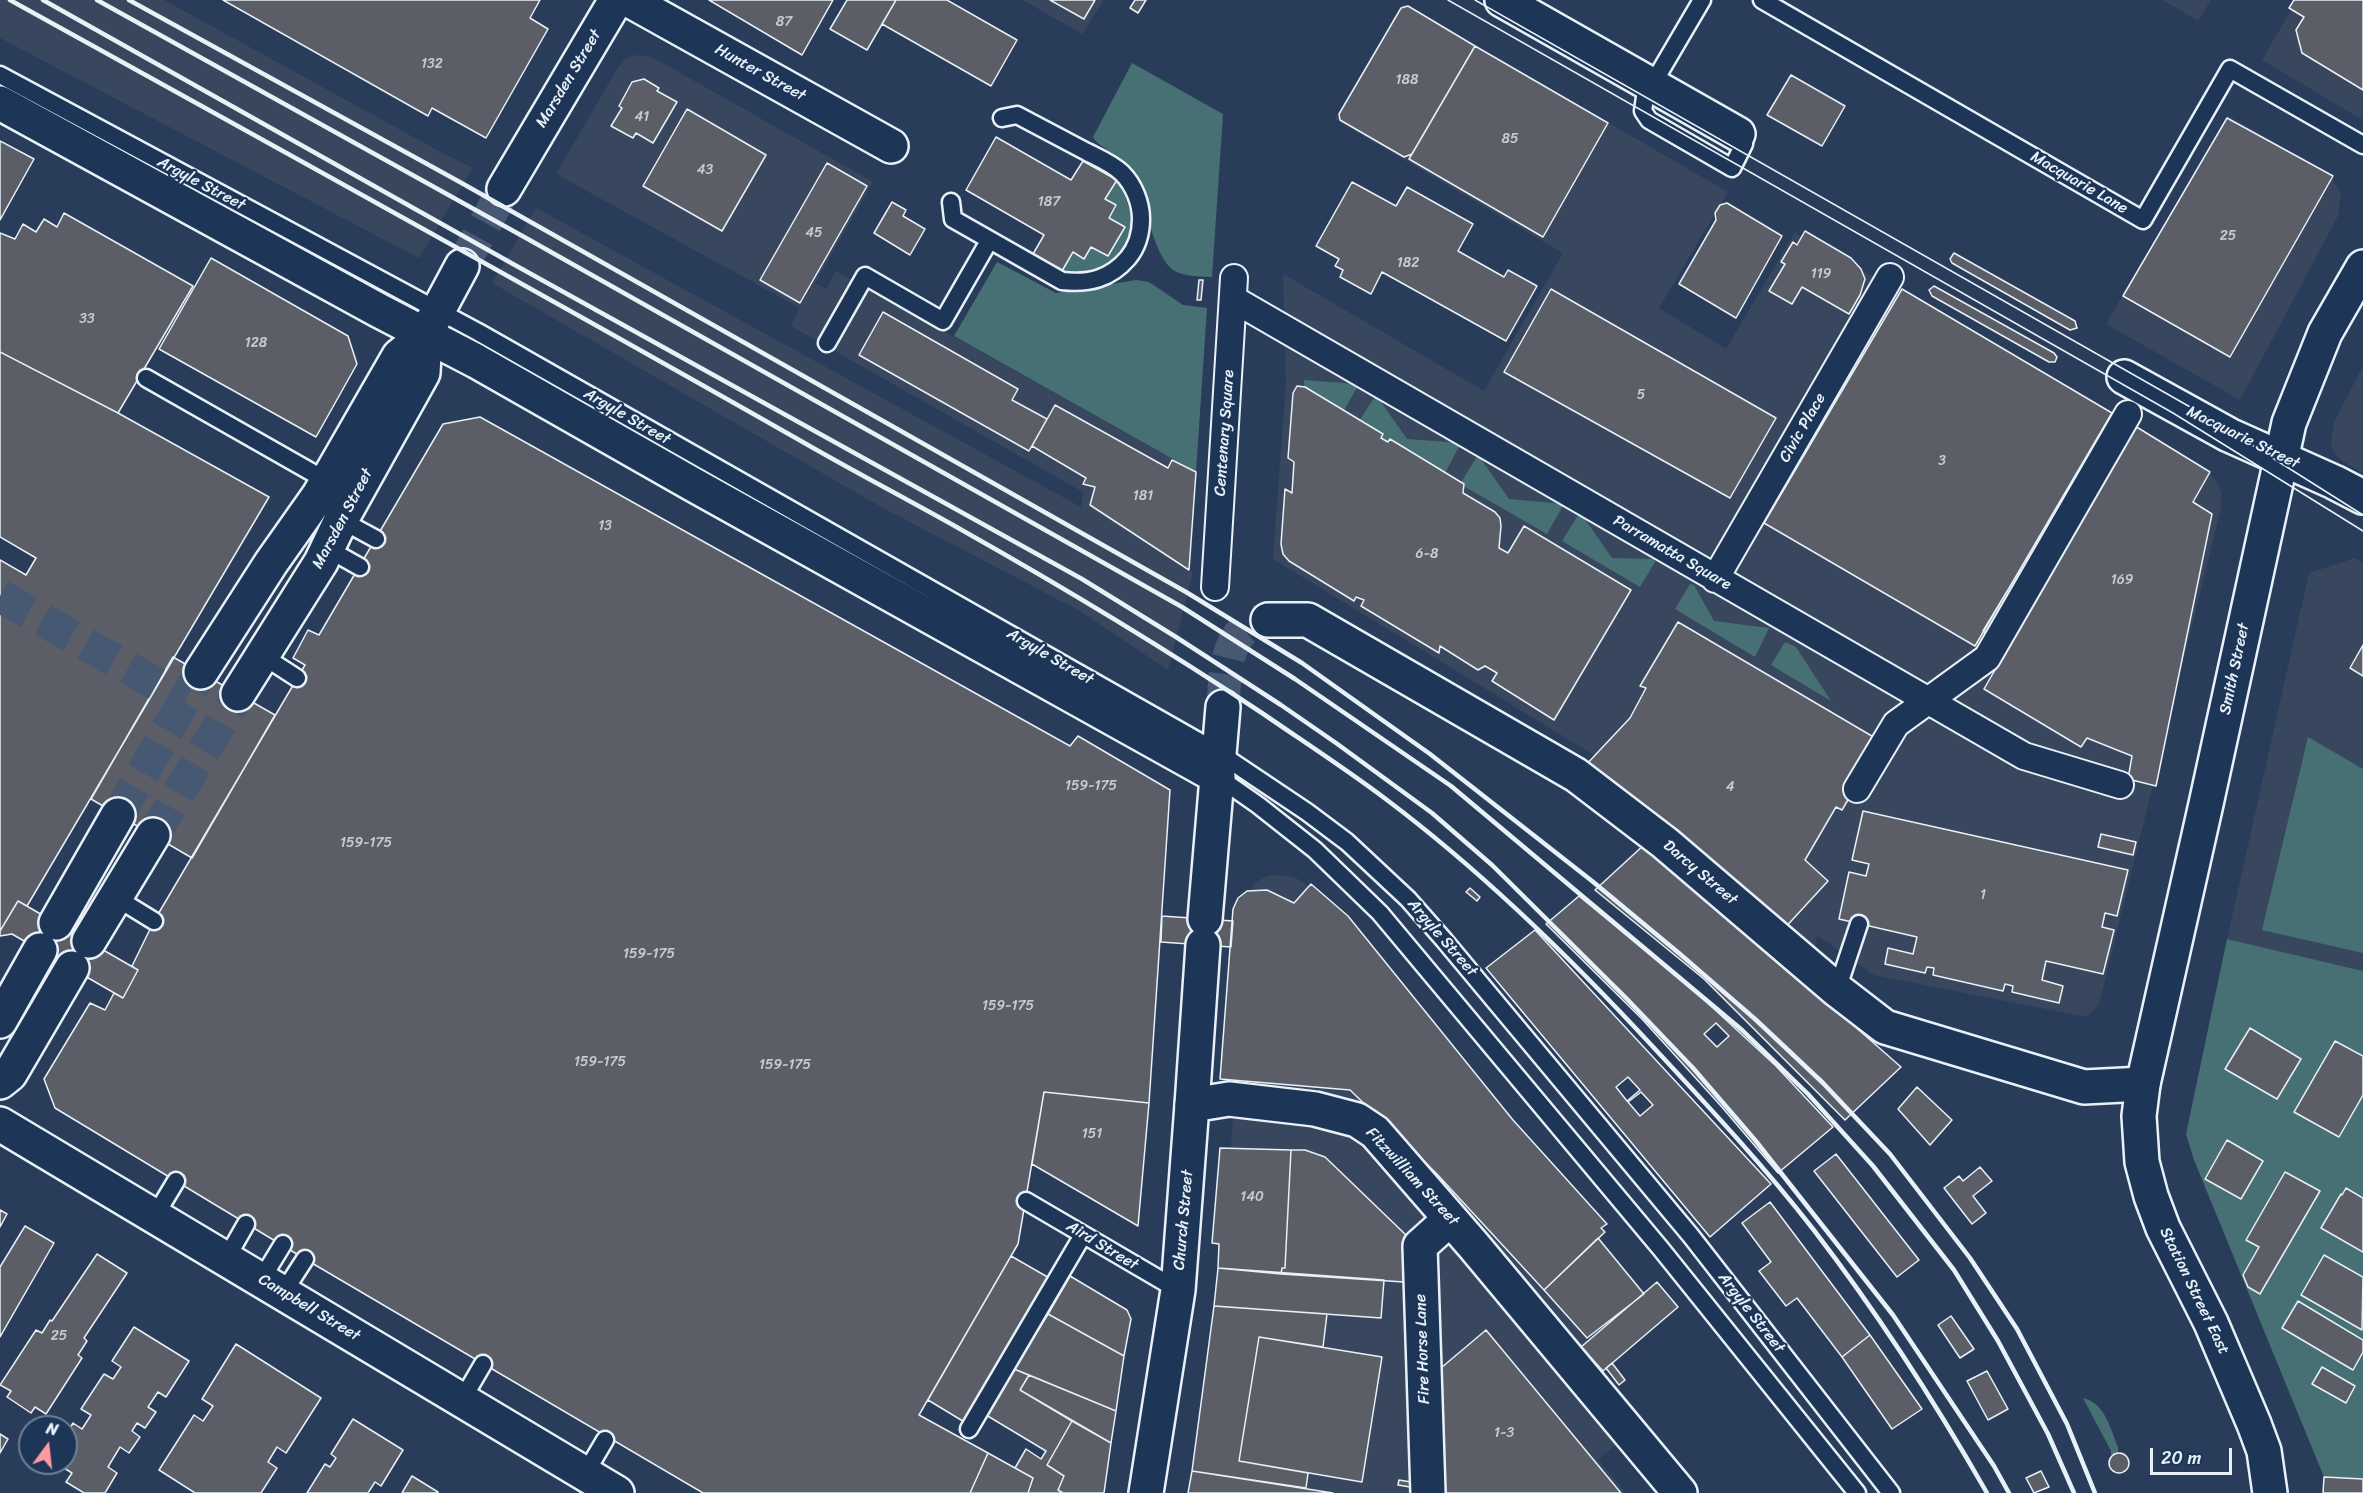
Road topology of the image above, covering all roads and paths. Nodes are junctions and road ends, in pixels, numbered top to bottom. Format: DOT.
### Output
graph roads {
  1 [pos="616,0"];
  2 [pos="629,0"];
  3 [pos="1502,0"];
  4 [pos="1702,0"];
  5 [pos="1762,0"];
  6 [pos="0,75"];
  7 [pos="1652,85"];
  8 [pos="0,103"];
  9 [pos="1002,118"];
  10 [pos="1738,134"];
  11 [pos="891,146"];
  12 [pos="2363,146"];
  13 [pos="504,189"];
  14 [pos="951,202"];
  15 [pos="989,241"];
  16 [pos="462,266"];
  17 [pos="2363,267"];
  18 [pos="1890,277"];
  19 [pos="1234,289"];
  20 [pos="432,323"];
  21 [pos="827,343"];
  22 [pos="2124,376"];
  23 [pos="146,378"];
  24 [pos="2128,414"];
  25 [pos="2281,458"];
  26 [pos="327,481"];
  27 [pos="2363,497"];
  28 [pos="334,534"];
  29 [pos="376,539"];
  30 [pos="360,567"];
  31 [pos="1715,579"];
  32 [pos="1215,587"];
  33 [pos="1268,620"];
  34 [pos="262,656"];
  35 [pos="201,672"];
  36 [pos="297,678"];
  37 [pos="238,694"];
  38 [pos="1928,701"];
  39 [pos="1222,707"];
  40 [pos="1218,765"];
  41 [pos="2120,785"];
  42 [pos="1857,789"];
  43 [pos="118,815"];
  44 [pos="153,836"];
  45 [pos="115,897"];
  46 [pos="154,921"];
  47 [pos="1859,924"];
  48 [pos="1837,990"];
  49 [pos="0,1021"];
  50 [pos="0,1082"];
  51 [pos="2143,1084"];
  52 [pos="1192,1105"];
  53 [pos="0,1125"];
  54 [pos="176,1182"];
  55 [pos="1026,1201"];
  56 [pos="155,1216"];
  57 [pos="246,1224"];
  58 [pos="1444,1224"];
  59 [pos="1083,1234"];
  60 [pos="283,1244"];
  61 [pos="226,1259"];
  62 [pos="305,1259"];
  63 [pos="272,1287"];
  64 [pos="1178,1290"];
  65 [pos="483,1364"];
  66 [pos="462,1400"];
  67 [pos="969,1429"];
  68 [pos="605,1440"];
  69 [pos="585,1474"];
  70 [pos="617,1493"];
  71 [pos="1146,1493"];
  72 [pos="1428,1493"];
  73 [pos="1661,1493"];
  74 [pos="1680,1493"];
  75 [pos="1857,1493"];
  76 [pos="1891,1493"];
  77 [pos="2270,1493"];
  1 -- 13 [label="street, Marsden Street"];
  2 -- 11 [label="street, Hunter Street"];
  3 -- 7 [label="street"];
  4 -- 7 [label="lane"];
  5 -- 12 [label="lane, Macquarie Lane"];
  6 -- 20 [label="lane, Argyle Street"];
  7 -- 10 [label="street"];
  8 -- 20 [label="street, Argyle Street"];
  9 -- 15 [label="lane"];
  14 -- 15 [label="lane"];
  15 -- 21 [label="lane"];
  16 -- 20 [label="street, Marsden Street"];
  17 -- 25 [label="street, Smith Street"];
  18 -- 31 [label="street, Civic Place"];
  19 -- 31 [label="street, Parramatta Square"];
  19 -- 32 [label="street, Centenary Square"];
  20 -- 26 [label="street, Marsden Street"];
  20 -- 28 [label="street, Marsden Street"];
  20 -- 40 [label="street, Argyle Street"];
  22 -- 25 [label="street, Macquarie Street"];
  23 -- 26 [label="lane"];
  24 -- 38 [label="street"];
  25 -- 27 [label="street, Macquarie Street"];
  25 -- 51 [label="street, Smith Street"];
  26 -- 35 [label="street, Marsden Street"];
  28 -- 29 [label="lane"];
  28 -- 30 [label="lane"];
  28 -- 34 [label="street, Marsden Street"];
  31 -- 38 [label="street, Parramatta Square"];
  33 -- 48 [label="street, Darcy Street"];
  34 -- 36 [label="lane"];
  34 -- 37 [label="street, Marsden Street"];
  38 -- 41 [label="street, Parramatta Square"];
  38 -- 42 [label="street"];
  39 -- 40 [label="street, Church Street"];
  40 -- 52 [label="street, Church Street"];
  40 -- 75 [label="lane, Argyle Street"];
  40 -- 76 [label="lane, Argyle Street"];
  43 -- 49 [label="street"];
  44 -- 45 [label="street"];
  45 -- 46 [label="lane"];
  45 -- 50 [label="street"];
  47 -- 48 [label="lane"];
  48 -- 51 [label="street, Darcy Street"];
  51 -- 77 [label="street, Station Street East"];
  52 -- 58 [label="street, Fitzwilliam Street"];
  52 -- 64 [label="street, Church Street"];
  53 -- 56 [label="street, Campbell Street"];
  54 -- 56 [label="lane"];
  55 -- 59 [label="lane, Aird Street"];
  56 -- 61 [label="street, Campbell Street"];
  57 -- 61 [label="lane"];
  58 -- 72 [label="street, Fire Horse Lane"];
  58 -- 73 [label="street, Fitzwilliam Street"];
  58 -- 74 [label="street, Fitzwilliam Street"];
  59 -- 64 [label="lane, Aird Street"];
  59 -- 67 [label="lane"];
  60 -- 63 [label="lane"];
  61 -- 63 [label="street, Campbell Street"];
  62 -- 63 [label="lane"];
  63 -- 66 [label="street, Campbell Street"];
  64 -- 71 [label="street, Church Street"];
  65 -- 66 [label="lane"];
  66 -- 69 [label="street, Campbell Street"];
  68 -- 69 [label="lane"];
  69 -- 70 [label="street, Campbell Street"];
}
